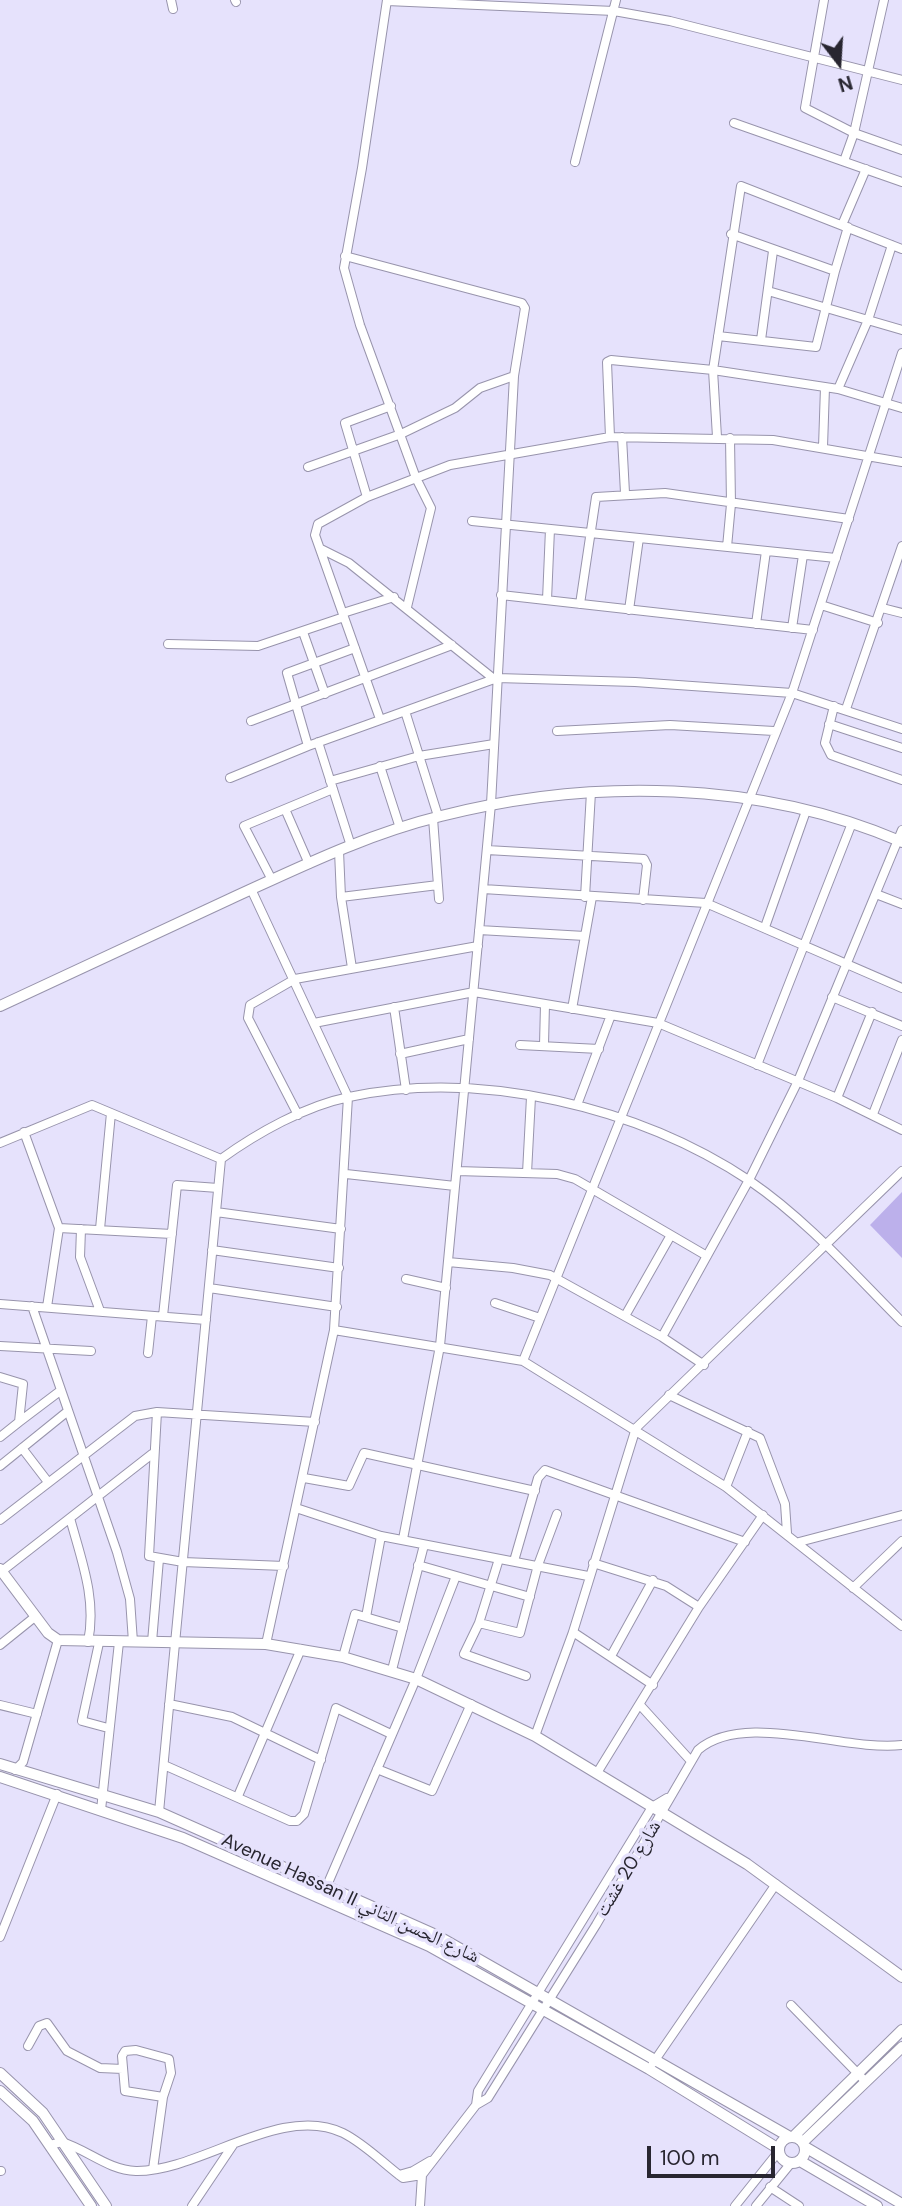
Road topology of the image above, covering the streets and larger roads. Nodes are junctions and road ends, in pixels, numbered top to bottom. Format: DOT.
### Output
graph roads {
  1 [pos="387,0"];
  2 [pos="616,0"];
  3 [pos="824,0"];
  4 [pos="884,0"];
  5 [pos="614,11"];
  6 [pos="812,58"];
  7 [pos="868,71"];
  8 [pos="902,80"];
  9 [pos="734,123"];
  10 [pos="853,133"];
  11 [pos="902,150"];
  12 [pos="844,161"];
  13 [pos="575,162"];
  14 [pos="866,169"];
  15 [pos="902,182"];
  16 [pos="845,226"];
  17 [pos="732,234"];
  18 [pos="892,245"];
  19 [pos="902,249"];
  20 [pos="773,251"];
  21 [pos="345,256"];
  22 [pos="835,271"];
  23 [pos="768,291"];
  24 [pos="826,307"];
  25 [pos="868,320"];
  26 [pos="902,330"];
  27 [pos="718,336"];
  28 [pos="761,340"];
  29 [pos="901,357"];
  30 [pos="713,370"];
  31 [pos="514,376"];
  32 [pos="825,387"];
  33 [pos="838,389"];
  34 [pos="885,402"];
  35 [pos="391,406"];
  36 [pos="902,408"];
  37 [pos="401,434"];
  38 [pos="610,437"];
  39 [pos="622,437"];
  40 [pos="718,437"];
  41 [pos="730,438"];
  42 [pos="823,447"];
  43 [pos="352,451"];
  44 [pos="510,453"];
  45 [pos="870,455"];
  46 [pos="902,462"];
  47 [pos="308,467"];
  48 [pos="416,478"];
  49 [pos="625,493"];
  50 [pos="367,496"];
  51 [pos="731,504"];
  52 [pos="849,519"];
  53 [pos="472,521"];
  54 [pos="505,524"];
  55 [pos="550,529"];
  56 [pos="591,533"];
  57 [pos="639,538"];
  58 [pos="902,546"];
  59 [pos="727,547"];
  60 [pos="321,549"];
  61 [pos="766,551"];
  62 [pos="803,555"];
  63 [pos="836,558"];
  64 [pos="501,595"];
  65 [pos="394,597"];
  66 [pos="547,600"];
  67 [pos="580,604"];
  68 [pos="821,605"];
  69 [pos="407,607"];
  70 [pos="882,608"];
  71 [pos="629,610"];
  72 [pos="902,613"];
  73 [pos="344,615"];
  74 [pos="878,623"];
  75 [pos="756,624"];
  76 [pos="792,628"];
  77 [pos="813,630"];
  78 [pos="303,632"];
  79 [pos="168,644"];
  80 [pos="452,645"];
  81 [pos="355,648"];
  82 [pos="314,661"];
  83 [pos="495,678"];
  84 [pos="366,679"];
  85 [pos="325,694"];
  86 [pos="792,694"];
  87 [pos="293,705"];
  88 [pos="834,706"];
  89 [pos="846,709"];
  90 [pos="405,711"];
  91 [pos="380,719"];
  92 [pos="251,721"];
  93 [pos="830,724"];
  94 [pos="902,729"];
  95 [pos="774,731"];
  96 [pos="557,732"];
  97 [pos="318,742"];
  98 [pos="494,744"];
  99 [pos="308,746"];
  100 [pos="902,748"];
  101 [pos="419,756"];
  102 [pos="380,766"];
  103 [pos="230,778"];
  104 [pos="902,780"];
  105 [pos="331,785"];
  106 [pos="591,792"];
  107 [pos="748,799"];
  108 [pos="491,804"];
  109 [pos="285,809"];
  110 [pos="806,811"];
  111 [pos="435,817"];
  112 [pos="852,823"];
  113 [pos="400,828"];
  114 [pos="901,837"];
  115 [pos="351,846"];
  116 [pos="339,850"];
  117 [pos="487,850"];
  118 [pos="588,855"];
  119 [pos="309,864"];
  120 [pos="272,880"];
  121 [pos="439,885"];
  122 [pos="251,889"];
  123 [pos="483,889"];
  124 [pos="876,894"];
  125 [pos="341,897"];
  126 [pos="589,897"];
  127 [pos="439,899"];
  128 [pos="643,900"];
  129 [pos="706,903"];
  130 [pos="902,904"];
  131 [pos="765,928"];
  132 [pos="479,930"];
  133 [pos="585,936"];
  134 [pos="805,944"];
  135 [pos="478,946"];
  136 [pos="848,964"];
  137 [pos="352,968"];
  138 [pos="295,979"];
  139 [pos="902,988"];
  140 [pos="474,992"];
  141 [pos="832,997"];
  142 [pos="545,1004"];
  143 [pos="0,1006"];
  144 [pos="394,1007"];
  145 [pos="572,1009"];
  146 [pos="872,1012"];
  147 [pos="611,1015"];
  148 [pos="314,1023"];
  149 [pos="658,1023"];
  150 [pos="902,1026"];
  151 [pos="469,1039"];
  152 [pos="902,1040"];
  153 [pos="520,1045"];
  154 [pos="544,1045"];
  155 [pos="598,1049"];
  156 [pos="400,1054"];
  157 [pos="757,1065"];
  158 [pos="798,1081"];
  159 [pos="464,1089"];
  160 [pos="406,1090"];
  161 [pos="348,1097"];
  162 [pos="531,1097"];
  163 [pos="837,1098"];
  164 [pos="577,1105"];
  165 [pos="111,1113"];
  166 [pos="873,1114"];
  167 [pos="298,1115"];
  168 [pos="621,1117"];
  169 [pos="902,1130"];
  170 [pos="24,1132"];
  171 [pos="0,1143"];
  172 [pos="221,1159"];
  173 [pos="457,1171"];
  174 [pos="902,1171"];
  175 [pos="527,1173"];
  176 [pos="346,1174"];
  177 [pos="749,1180"];
  178 [pos="455,1186"];
  179 [pos="218,1188"];
  180 [pos="592,1188"];
  181 [pos="216,1212"];
  182 [pos="59,1228"];
  183 [pos="81,1229"];
  184 [pos="341,1229"];
  185 [pos="100,1230"];
  186 [pos="172,1234"];
  187 [pos="671,1235"];
  188 [pos="825,1246"];
  189 [pos="212,1250"];
  190 [pos="707,1256"];
  191 [pos="448,1262"];
  192 [pos="338,1268"];
  193 [pos="556,1278"];
  194 [pos="405,1279"];
  195 [pos="209,1288"];
  196 [pos="446,1288"];
  197 [pos="495,1303"];
  198 [pos="0,1304"];
  199 [pos="32,1306"];
  200 [pos="47,1307"];
  201 [pos="337,1307"];
  202 [pos="100,1311"];
  203 [pos="152,1315"];
  204 [pos="163,1316"];
  205 [pos="625,1316"];
  206 [pos="540,1318"];
  207 [pos="206,1320"];
  208 [pos="902,1322"];
  209 [pos="334,1330"];
  210 [pos="662,1337"];
  211 [pos="0,1346"];
  212 [pos="440,1346"];
  213 [pos="46,1348"];
  214 [pos="91,1352"];
  215 [pos="148,1353"];
  216 [pos="523,1361"];
  217 [pos="704,1364"];
  218 [pos="0,1377"];
  219 [pos="60,1391"];
  220 [pos="669,1395"];
  221 [pos="68,1411"];
  222 [pos="157,1412"];
  223 [pos="197,1413"];
  224 [pos="19,1422"];
  225 [pos="316,1422"];
  226 [pos="636,1429"];
  227 [pos="748,1431"];
  228 [pos="0,1437"];
  229 [pos="22,1448"];
  230 [pos="152,1454"];
  231 [pos="83,1455"];
  232 [pos="417,1462"];
  233 [pos="0,1466"];
  234 [pos="304,1478"];
  235 [pos="48,1482"];
  236 [pos="726,1487"];
  237 [pos="535,1491"];
  238 [pos="615,1493"];
  239 [pos="99,1497"];
  240 [pos="296,1508"];
  241 [pos="557,1514"];
  242 [pos="902,1515"];
  243 [pos="763,1516"];
  244 [pos="70,1518"];
  245 [pos="0,1520"];
  246 [pos="787,1532"];
  247 [pos="381,1536"];
  248 [pos="404,1539"];
  249 [pos="902,1541"];
  250 [pos="745,1542"];
  251 [pos="799,1542"];
  252 [pos="424,1545"];
  253 [pos="159,1559"];
  254 [pos="499,1559"];
  255 [pos="514,1561"];
  256 [pos="183,1562"];
  257 [pos="593,1563"];
  258 [pos="538,1565"];
  259 [pos="284,1566"];
  260 [pos="418,1566"];
  261 [pos="1,1570"];
  262 [pos="456,1576"];
  263 [pos="588,1576"];
  264 [pos="653,1580"];
  265 [pos="492,1587"];
  266 [pos="853,1588"];
  267 [pos="530,1597"];
  268 [pos="699,1607"];
  269 [pos="36,1616"];
  270 [pos="366,1617"];
  271 [pos="479,1623"];
  272 [pos="902,1626"];
  273 [pos="403,1628"];
  274 [pos="573,1632"];
  275 [pos="58,1640"];
  276 [pos="93,1642"];
  277 [pos="119,1642"];
  278 [pos="133,1642"];
  279 [pos="152,1642"];
  280 [pos="175,1642"];
  281 [pos="266,1644"];
  282 [pos="0,1645"];
  283 [pos="301,1649"];
  284 [pos="611,1656"];
  285 [pos="343,1657"];
  286 [pos="392,1670"];
  287 [pos="526,1676"];
  288 [pos="416,1679"];
  289 [pos="653,1685"];
  290 [pos="169,1704"];
  291 [pos="471,1704"];
  292 [pos="0,1705"];
  293 [pos="640,1705"];
  294 [pos="37,1714"];
  295 [pos="108,1728"];
  296 [pos="266,1733"];
  297 [pos="391,1734"];
  298 [pos="535,1737"];
  299 [pos="902,1745"];
  300 [pos="321,1760"];
  301 [pos="690,1760"];
  302 [pos="0,1764"];
  303 [pos="164,1765"];
  304 [pos="377,1769"];
  305 [pos="16,1773"];
  306 [pos="597,1773"];
  307 [pos="57,1794"];
  308 [pos="103,1796"];
  309 [pos="238,1796"];
  310 [pos="667,1798"];
  311 [pos="652,1807"];
  312 [pos="102,1810"];
  313 [pos="159,1812"];
  314 [pos="663,1813"];
  315 [pos="190,1825"];
  316 [pos="183,1838"];
  317 [pos="327,1884"];
  318 [pos="776,1884"];
  319 [pos="322,1897"];
  320 [pos="401,1918"];
  321 [pos="586,1918"];
  322 [pos="596,1925"];
  323 [pos="395,1931"];
  324 [pos="436,1935"];
  325 [pos="0,1937"];
  326 [pos="429,1946"];
  327 [pos="902,1977"];
  328 [pos="546,1996"];
  329 [pos="791,2005"];
  330 [pos="538,2009"];
  331 [pos="902,2029"];
  332 [pos="28,2046"];
  333 [pos="902,2047"];
  334 [pos="656,2059"];
  335 [pos="123,2069"];
  336 [pos="649,2069"];
  337 [pos="0,2073"];
  338 [pos="856,2073"];
  339 [pos="490,2074"];
  340 [pos="499,2080"];
  341 [pos="692,2080"];
  342 [pos="866,2082"];
  343 [pos="684,2090"];
  344 [pos="2,2097"];
  345 [pos="163,2097"];
  346 [pos="476,2105"];
  347 [pos="62,2141"];
  348 [pos="798,2141"];
  349 [pos="50,2145"];
  350 [pos="233,2145"];
  351 [pos="779,2150"];
  352 [pos="435,2157"];
  353 [pos="795,2162"];
  354 [pos="153,2169"];
  355 [pos="399,2175"];
  356 [pos="422,2175"];
  357 [pos="771,2187"];
  358 [pos="740,2204"];
  359 [pos="902,2204"];
  360 [pos="91,2206"];
  361 [pos="106,2206"];
  362 [pos="192,2206"];
  363 [pos="419,2206"];
  364 [pos="756,2206"];
  365 [pos="799,2206"];
  366 [pos="877,2206"];
  1 -- 5 [label="street"];
  1 -- 21 [label="street"];
  2 -- 5 [label="street"];
  3 -- 6 [label="street"];
  4 -- 7 [label="street"];
  5 -- 6 [label="street"];
  5 -- 13 [label="street"];
  6 -- 7 [label="street"];
  6 -- 10 [label="street"];
  7 -- 8 [label="street"];
  7 -- 10 [label="street"];
  9 -- 12 [label="street"];
  10 -- 11 [label="street"];
  10 -- 12 [label="street"];
  12 -- 14 [label="street"];
  14 -- 15 [label="street"];
  14 -- 16 [label="street"];
  16 -- 17 [label="street"];
  16 -- 18 [label="street"];
  16 -- 22 [label="street"];
  17 -- 20 [label="street"];
  17 -- 27 [label="street"];
  18 -- 19 [label="street"];
  18 -- 25 [label="street"];
  20 -- 22 [label="street"];
  20 -- 23 [label="street"];
  21 -- 31 [label="street"];
  21 -- 35 [label="street"];
  22 -- 24 [label="street"];
  23 -- 24 [label="street"];
  23 -- 28 [label="street"];
  24 -- 25 [label="street"];
  24 -- 28 [label="street"];
  25 -- 26 [label="street"];
  25 -- 33 [label="street"];
  27 -- 28 [label="street"];
  27 -- 30 [label="street"];
  29 -- 34 [label="street"];
  30 -- 32 [label="street"];
  30 -- 38 [label="street"];
  30 -- 40 [label="street"];
  31 -- 37 [label="street"];
  31 -- 44 [label="street"];
  32 -- 33 [label="street"];
  32 -- 42 [label="street"];
  33 -- 34 [label="street"];
  34 -- 36 [label="street"];
  34 -- 45 [label="street"];
  35 -- 37 [label="street"];
  35 -- 43 [label="street"];
  37 -- 43 [label="street"];
  37 -- 48 [label="street"];
  38 -- 39 [label="street"];
  38 -- 44 [label="street"];
  39 -- 40 [label="street"];
  39 -- 49 [label="street"];
  40 -- 41 [label="street"];
  41 -- 42 [label="street"];
  41 -- 51 [label="street"];
  42 -- 45 [label="street"];
  43 -- 47 [label="street"];
  43 -- 50 [label="street"];
  44 -- 48 [label="street"];
  44 -- 54 [label="street"];
  45 -- 46 [label="street"];
  45 -- 52 [label="street"];
  48 -- 50 [label="street"];
  48 -- 69 [label="street"];
  49 -- 51 [label="street"];
  49 -- 56 [label="street"];
  50 -- 60 [label="street"];
  51 -- 52 [label="street"];
  51 -- 59 [label="street"];
  52 -- 63 [label="street"];
  53 -- 54 [label="street"];
  54 -- 55 [label="street"];
  54 -- 64 [label="street"];
  55 -- 56 [label="street"];
  55 -- 66 [label="street"];
  56 -- 57 [label="street"];
  56 -- 67 [label="street"];
  57 -- 59 [label="street"];
  57 -- 71 [label="street"];
  58 -- 70 [label="street"];
  59 -- 61 [label="street"];
  60 -- 65 [label="street"];
  60 -- 73 [label="street"];
  61 -- 62 [label="street"];
  61 -- 75 [label="street"];
  62 -- 63 [label="street"];
  62 -- 76 [label="street"];
  63 -- 68 [label="street"];
  64 -- 66 [label="street"];
  64 -- 83 [label="street"];
  65 -- 69 [label="street"];
  65 -- 73 [label="street"];
  66 -- 67 [label="street"];
  67 -- 71 [label="street"];
  68 -- 74 [label="street"];
  68 -- 77 [label="street"];
  69 -- 80 [label="street"];
  70 -- 72 [label="street"];
  70 -- 74 [label="street"];
  71 -- 75 [label="street"];
  73 -- 78 [label="street"];
  73 -- 81 [label="street"];
  74 -- 89 [label="street"];
  75 -- 76 [label="street"];
  76 -- 77 [label="street"];
  77 -- 86 [label="street"];
  78 -- 79 [label="street"];
  78 -- 82 [label="street"];
  80 -- 83 [label="street"];
  80 -- 84 [label="street"];
  81 -- 82 [label="street"];
  81 -- 84 [label="street"];
  82 -- 85 [label="street"];
  82 -- 87 [label="street"];
  83 -- 86 [label="street"];
  83 -- 90 [label="street"];
  83 -- 98 [label="street"];
  84 -- 85 [label="street"];
  84 -- 91 [label="street"];
  85 -- 87 [label="street"];
  86 -- 88 [label="street"];
  86 -- 95 [label="street"];
  87 -- 92 [label="street"];
  87 -- 99 [label="street"];
  88 -- 89 [label="street"];
  88 -- 93 [label="street"];
  89 -- 94 [label="street"];
  90 -- 91 [label="street"];
  90 -- 101 [label="street"];
  91 -- 97 [label="street"];
  93 -- 100 [label="street"];
  93 -- 104 [label="street"];
  95 -- 96 [label="street"];
  95 -- 107 [label="street"];
  97 -- 99 [label="street"];
  97 -- 105 [label="street"];
  98 -- 101 [label="street"];
  98 -- 108 [label="street"];
  99 -- 103 [label="street"];
  101 -- 102 [label="street"];
  101 -- 111 [label="street"];
  102 -- 105 [label="street"];
  102 -- 113 [label="street"];
  105 -- 109 [label="street"];
  105 -- 115 [label="street"];
  106 -- 107 [label="street"];
  106 -- 108 [label="street"];
  106 -- 118 [label="street"];
  107 -- 110 [label="street"];
  107 -- 129 [label="street"];
  108 -- 111 [label="street"];
  108 -- 117 [label="street"];
  109 -- 119 [label="street"];
  109 -- 120 [label="street"];
  110 -- 112 [label="street"];
  110 -- 131 [label="street"];
  111 -- 113 [label="street"];
  111 -- 121 [label="street"];
  112 -- 114 [label="street"];
  112 -- 134 [label="street"];
  113 -- 115 [label="street"];
  114 -- 124 [label="street"];
  115 -- 116 [label="street"];
  116 -- 119 [label="street"];
  116 -- 125 [label="street"];
  117 -- 118 [label="street"];
  117 -- 123 [label="street"];
  118 -- 126 [label="street"];
  118 -- 128 [label="street"];
  119 -- 120 [label="street"];
  120 -- 122 [label="street"];
  121 -- 125 [label="street"];
  121 -- 127 [label="street"];
  122 -- 138 [label="street"];
  122 -- 143 [label="street"];
  123 -- 126 [label="street"];
  123 -- 132 [label="street"];
  124 -- 130 [label="street"];
  124 -- 136 [label="street"];
  125 -- 137 [label="street"];
  126 -- 128 [label="street"];
  126 -- 133 [label="street"];
  128 -- 129 [label="street"];
  129 -- 131 [label="street"];
  129 -- 149 [label="street"];
  131 -- 134 [label="street"];
  132 -- 133 [label="street"];
  132 -- 135 [label="street"];
  133 -- 145 [label="street"];
  134 -- 136 [label="street"];
  134 -- 157 [label="street"];
  135 -- 137 [label="street"];
  135 -- 140 [label="street"];
  136 -- 139 [label="street"];
  136 -- 141 [label="street"];
  137 -- 138 [label="street"];
  138 -- 148 [label="street"];
  138 -- 167 [label="street"];
  140 -- 142 [label="street"];
  140 -- 144 [label="street"];
  140 -- 151 [label="street"];
  141 -- 146 [label="street"];
  141 -- 158 [label="street"];
  142 -- 145 [label="street"];
  142 -- 154 [label="street"];
  144 -- 148 [label="street"];
  144 -- 156 [label="street"];
  145 -- 147 [label="street"];
  146 -- 150 [label="street"];
  146 -- 163 [label="street"];
  147 -- 149 [label="street"];
  147 -- 155 [label="street"];
  148 -- 161 [label="street"];
  149 -- 157 [label="street"];
  149 -- 168 [label="street"];
  151 -- 156 [label="street"];
  151 -- 159 [label="street"];
  152 -- 166 [label="street"];
  153 -- 154 [label="street"];
  154 -- 155 [label="street"];
  155 -- 164 [label="street"];
  156 -- 160 [label="street"];
  157 -- 158 [label="street"];
  158 -- 163 [label="street"];
  158 -- 177 [label="street"];
  159 -- 160 [label="street"];
  159 -- 162 [label="street"];
  159 -- 173 [label="street"];
  160 -- 161 [label="street"];
  161 -- 167 [label="street"];
  161 -- 176 [label="street"];
  162 -- 164 [label="street"];
  162 -- 175 [label="street"];
  163 -- 166 [label="street"];
  164 -- 168 [label="street"];
  165 -- 170 [label="street"];
  165 -- 172 [label="street"];
  165 -- 185 [label="street"];
  166 -- 169 [label="street"];
  167 -- 172 [label="street"];
  168 -- 177 [label="street"];
  168 -- 180 [label="street"];
  170 -- 171 [label="street"];
  170 -- 182 [label="street"];
  172 -- 179 [label="street"];
  173 -- 175 [label="street"];
  173 -- 178 [label="street"];
  174 -- 188 [label="street"];
  175 -- 180 [label="street"];
  176 -- 178 [label="street"];
  176 -- 184 [label="street"];
  177 -- 188 [label="street"];
  177 -- 190 [label="street"];
  178 -- 191 [label="street"];
  179 -- 181 [label="street"];
  179 -- 186 [label="street"];
  180 -- 187 [label="street"];
  180 -- 193 [label="street"];
  181 -- 184 [label="street"];
  181 -- 189 [label="street"];
  182 -- 183 [label="street"];
  182 -- 200 [label="street"];
  183 -- 185 [label="street"];
  183 -- 202 [label="street"];
  184 -- 192 [label="street"];
  185 -- 186 [label="street"];
  186 -- 204 [label="street"];
  187 -- 190 [label="street"];
  187 -- 205 [label="street"];
  188 -- 208 [label="street"];
  188 -- 217 [label="street"];
  189 -- 192 [label="street"];
  189 -- 195 [label="street"];
  190 -- 210 [label="street"];
  191 -- 193 [label="street"];
  191 -- 196 [label="street"];
  192 -- 201 [label="street"];
  193 -- 205 [label="street"];
  193 -- 206 [label="street"];
  194 -- 196 [label="street"];
  195 -- 201 [label="street"];
  195 -- 207 [label="street"];
  196 -- 212 [label="street"];
  197 -- 206 [label="street"];
  198 -- 199 [label="street"];
  199 -- 200 [label="street"];
  199 -- 213 [label="street"];
  200 -- 202 [label="street"];
  201 -- 209 [label="street"];
  202 -- 203 [label="street"];
  203 -- 204 [label="street"];
  203 -- 215 [label="street"];
  204 -- 207 [label="street"];
  205 -- 210 [label="street"];
  206 -- 216 [label="street"];
  207 -- 223 [label="street"];
  209 -- 212 [label="street"];
  209 -- 225 [label="street"];
  210 -- 217 [label="street"];
  211 -- 213 [label="street"];
  212 -- 216 [label="street"];
  212 -- 232 [label="street"];
  213 -- 214 [label="street"];
  213 -- 219 [label="street"];
  216 -- 226 [label="street"];
  217 -- 220 [label="street"];
  218 -- 224 [label="street"];
  219 -- 221 [label="street"];
  219 -- 224 [label="street"];
  220 -- 226 [label="street"];
  220 -- 227 [label="street"];
  221 -- 229 [label="street"];
  221 -- 231 [label="street"];
  222 -- 223 [label="street"];
  222 -- 230 [label="street"];
  222 -- 231 [label="street"];
  223 -- 225 [label="street"];
  223 -- 256 [label="street"];
  224 -- 228 [label="street"];
  225 -- 234 [label="street"];
  226 -- 236 [label="street"];
  226 -- 238 [label="street"];
  227 -- 236 [label="street"];
  227 -- 246 [label="street"];
  229 -- 233 [label="street"];
  229 -- 235 [label="street"];
  230 -- 239 [label="street"];
  230 -- 253 [label="street"];
  231 -- 235 [label="street"];
  231 -- 239 [label="street"];
  232 -- 234 [label="street"];
  232 -- 237 [label="street"];
  232 -- 248 [label="street"];
  234 -- 240 [label="street"];
  235 -- 245 [label="street"];
  236 -- 243 [label="street"];
  237 -- 238 [label="street"];
  237 -- 255 [label="street"];
  238 -- 250 [label="street"];
  238 -- 257 [label="street"];
  239 -- 244 [label="street"];
  239 -- 278 [label="street"];
  240 -- 247 [label="street"];
  240 -- 259 [label="street"];
  241 -- 258 [label="street"];
  242 -- 251 [label="street"];
  243 -- 246 [label="street"];
  243 -- 250 [label="street"];
  244 -- 261 [label="street"];
  244 -- 276 [label="street"];
  246 -- 251 [label="street"];
  247 -- 248 [label="street"];
  247 -- 270 [label="street"];
  248 -- 252 [label="street"];
  249 -- 266 [label="street"];
  250 -- 268 [label="street"];
  251 -- 266 [label="street"];
  252 -- 254 [label="street"];
  252 -- 260 [label="street"];
  253 -- 256 [label="street"];
  253 -- 279 [label="street"];
  254 -- 255 [label="street"];
  254 -- 265 [label="street"];
  255 -- 258 [label="street"];
  256 -- 259 [label="street"];
  256 -- 280 [label="street"];
  257 -- 263 [label="street"];
  257 -- 264 [label="street"];
  258 -- 263 [label="street"];
  258 -- 267 [label="street"];
  259 -- 281 [label="street"];
  260 -- 262 [label="street"];
  260 -- 273 [label="street"];
  261 -- 269 [label="street"];
  262 -- 265 [label="street"];
  262 -- 288 [label="street"];
  263 -- 274 [label="street"];
  264 -- 268 [label="street"];
  264 -- 284 [label="street"];
  265 -- 267 [label="street"];
  265 -- 271 [label="street"];
  266 -- 272 [label="street"];
  267 -- 271 [label="street"];
  268 -- 289 [label="street"];
  269 -- 275 [label="street"];
  269 -- 282 [label="street"];
  270 -- 273 [label="street"];
  270 -- 285 [label="street"];
  271 -- 287 [label="street"];
  273 -- 286 [label="street"];
  274 -- 284 [label="street"];
  274 -- 298 [label="street"];
  275 -- 276 [label="street"];
  275 -- 294 [label="street"];
  276 -- 277 [label="street"];
  276 -- 295 [label="street"];
  277 -- 278 [label="street"];
  277 -- 295 [label="street"];
  278 -- 279 [label="street"];
  279 -- 280 [label="street"];
  280 -- 281 [label="street"];
  280 -- 290 [label="street"];
  281 -- 283 [label="street"];
  283 -- 285 [label="street"];
  283 -- 296 [label="street"];
  284 -- 289 [label="street"];
  285 -- 286 [label="street"];
  286 -- 288 [label="street"];
  288 -- 291 [label="street"];
  288 -- 297 [label="street"];
  289 -- 293 [label="street"];
  290 -- 296 [label="street"];
  290 -- 303 [label="street"];
  291 -- 298 [label="street"];
  291 -- 304 [label="street"];
  292 -- 294 [label="street"];
  293 -- 301 [label="street"];
  293 -- 306 [label="street"];
  294 -- 305 [label="street"];
  295 -- 308 [label="street"];
  296 -- 300 [label="street"];
  296 -- 309 [label="street"];
  297 -- 300 [label="street"];
  297 -- 304 [label="street"];
  298 -- 306 [label="street"];
  299 -- 301 [label="street"];
  300 -- 309 [label="street"];
  301 -- 310 [label="street"];
  302 -- 305 [label="street, Avenue Hassan II شارع الحسن الثاني"];
  303 -- 309 [label="street"];
  303 -- 313 [label="street"];
  304 -- 317 [label="street"];
  305 -- 307 [label="street, Avenue Hassan II شارع الحسن الثاني"];
  305 -- 308 [label="street, Avenue Hassan II شارع الحسن الثاني"];
  306 -- 311 [label="street"];
  307 -- 312 [label="street, Avenue Hassan II شارع الحسن الثاني"];
  307 -- 325 [label="street"];
  308 -- 312 [label="street"];
  308 -- 313 [label="street, Avenue Hassan II شارع الحسن الثاني"];
  310 -- 311 [label="street"];
  310 -- 314 [label="street, شارع 20 غشت"];
  311 -- 314 [label="street"];
  311 -- 321 [label="street"];
  312 -- 316 [label="street, Avenue Hassan II شارع الحسن الثاني"];
  313 -- 315 [label="street, Avenue Hassan II شارع الحسن الثاني"];
  314 -- 318 [label="street"];
  314 -- 322 [label="street, شارع 20 غشت"];
  315 -- 316 [label="street"];
  315 -- 317 [label="street, Avenue Hassan II شارع الحسن الثاني"];
  316 -- 319 [label="street, Avenue Hassan II شارع الحسن الثاني"];
  317 -- 319 [label="street"];
  317 -- 320 [label="street, Avenue Hassan II شارع الحسن الثاني"];
  318 -- 327 [label="street"];
  318 -- 334 [label="street"];
  319 -- 323 [label="street, Avenue Hassan II شارع الحسن الثاني"];
  320 -- 323 [label="street"];
  320 -- 324 [label="street, Avenue Hassan II شارع الحسن الثاني"];
  321 -- 322 [label="street, شارع 20 غشت"];
  321 -- 328 [label="street"];
  322 -- 328 [label="street, شارع 20 غشت"];
  323 -- 326 [label="street, Avenue Hassan II شارع الحسن الثاني"];
  324 -- 326 [label="street"];
  324 -- 328 [label="street, Avenue Hassan II شارع الحسن الثاني"];
  326 -- 330 [label="street, Avenue Hassan II شارع الحسن الثاني"];
  328 -- 330 [label="street"];
  328 -- 334 [label="street, Avenue Hassan II شارع الحسن الثاني"];
  329 -- 338 [label="street"];
  330 -- 336 [label="street, Avenue Hassan II شارع الحسن الثاني"];
  330 -- 339 [label="street"];
  330 -- 340 [label="street"];
  331 -- 338 [label="street"];
  332 -- 335 [label="street"];
  333 -- 342 [label="street"];
  334 -- 336 [label="street"];
  334 -- 341 [label="street, Avenue Hassan II شارع الحسن الثاني"];
  335 -- 345 [label="street"];
  335 -- 345 [label="street"];
  336 -- 343 [label="street, Avenue Hassan II شارع الحسن الثاني"];
  337 -- 347 [label="street"];
  338 -- 342 [label="street"];
  338 -- 348 [label="street"];
  339 -- 340 [label="street"];
  339 -- 346 [label="street"];
  340 -- 346 [label="street"];
  341 -- 343 [label="street"];
  341 -- 348 [label="street, Avenue Hassan II شارع الحسن الثاني"];
  342 -- 348 [label="street"];
  343 -- 351 [label="street, Avenue Hassan II شارع الحسن الثاني"];
  344 -- 349 [label="street"];
  345 -- 354 [label="street"];
  346 -- 352 [label="street"];
  347 -- 349 [label="street"];
  347 -- 354 [label="street"];
  347 -- 361 [label="street"];
  348 -- 351 [label="street"];
  348 -- 353 [label="street"];
  348 -- 359 [label="street, Avenue Hassan II شارع الحسن الثاني"];
  349 -- 360 [label="street"];
  350 -- 354 [label="street"];
  350 -- 355 [label="street"];
  350 -- 362 [label="street"];
  351 -- 353 [label="street, Avenue Hassan II شارع الحسن الثاني"];
  351 -- 358 [label="street"];
  352 -- 355 [label="street"];
  352 -- 356 [label="street"];
  353 -- 357 [label="street"];
  353 -- 366 [label="street"];
  355 -- 356 [label="street"];
  356 -- 363 [label="street"];
  357 -- 364 [label="street"];
  357 -- 365 [label="street"];
}
